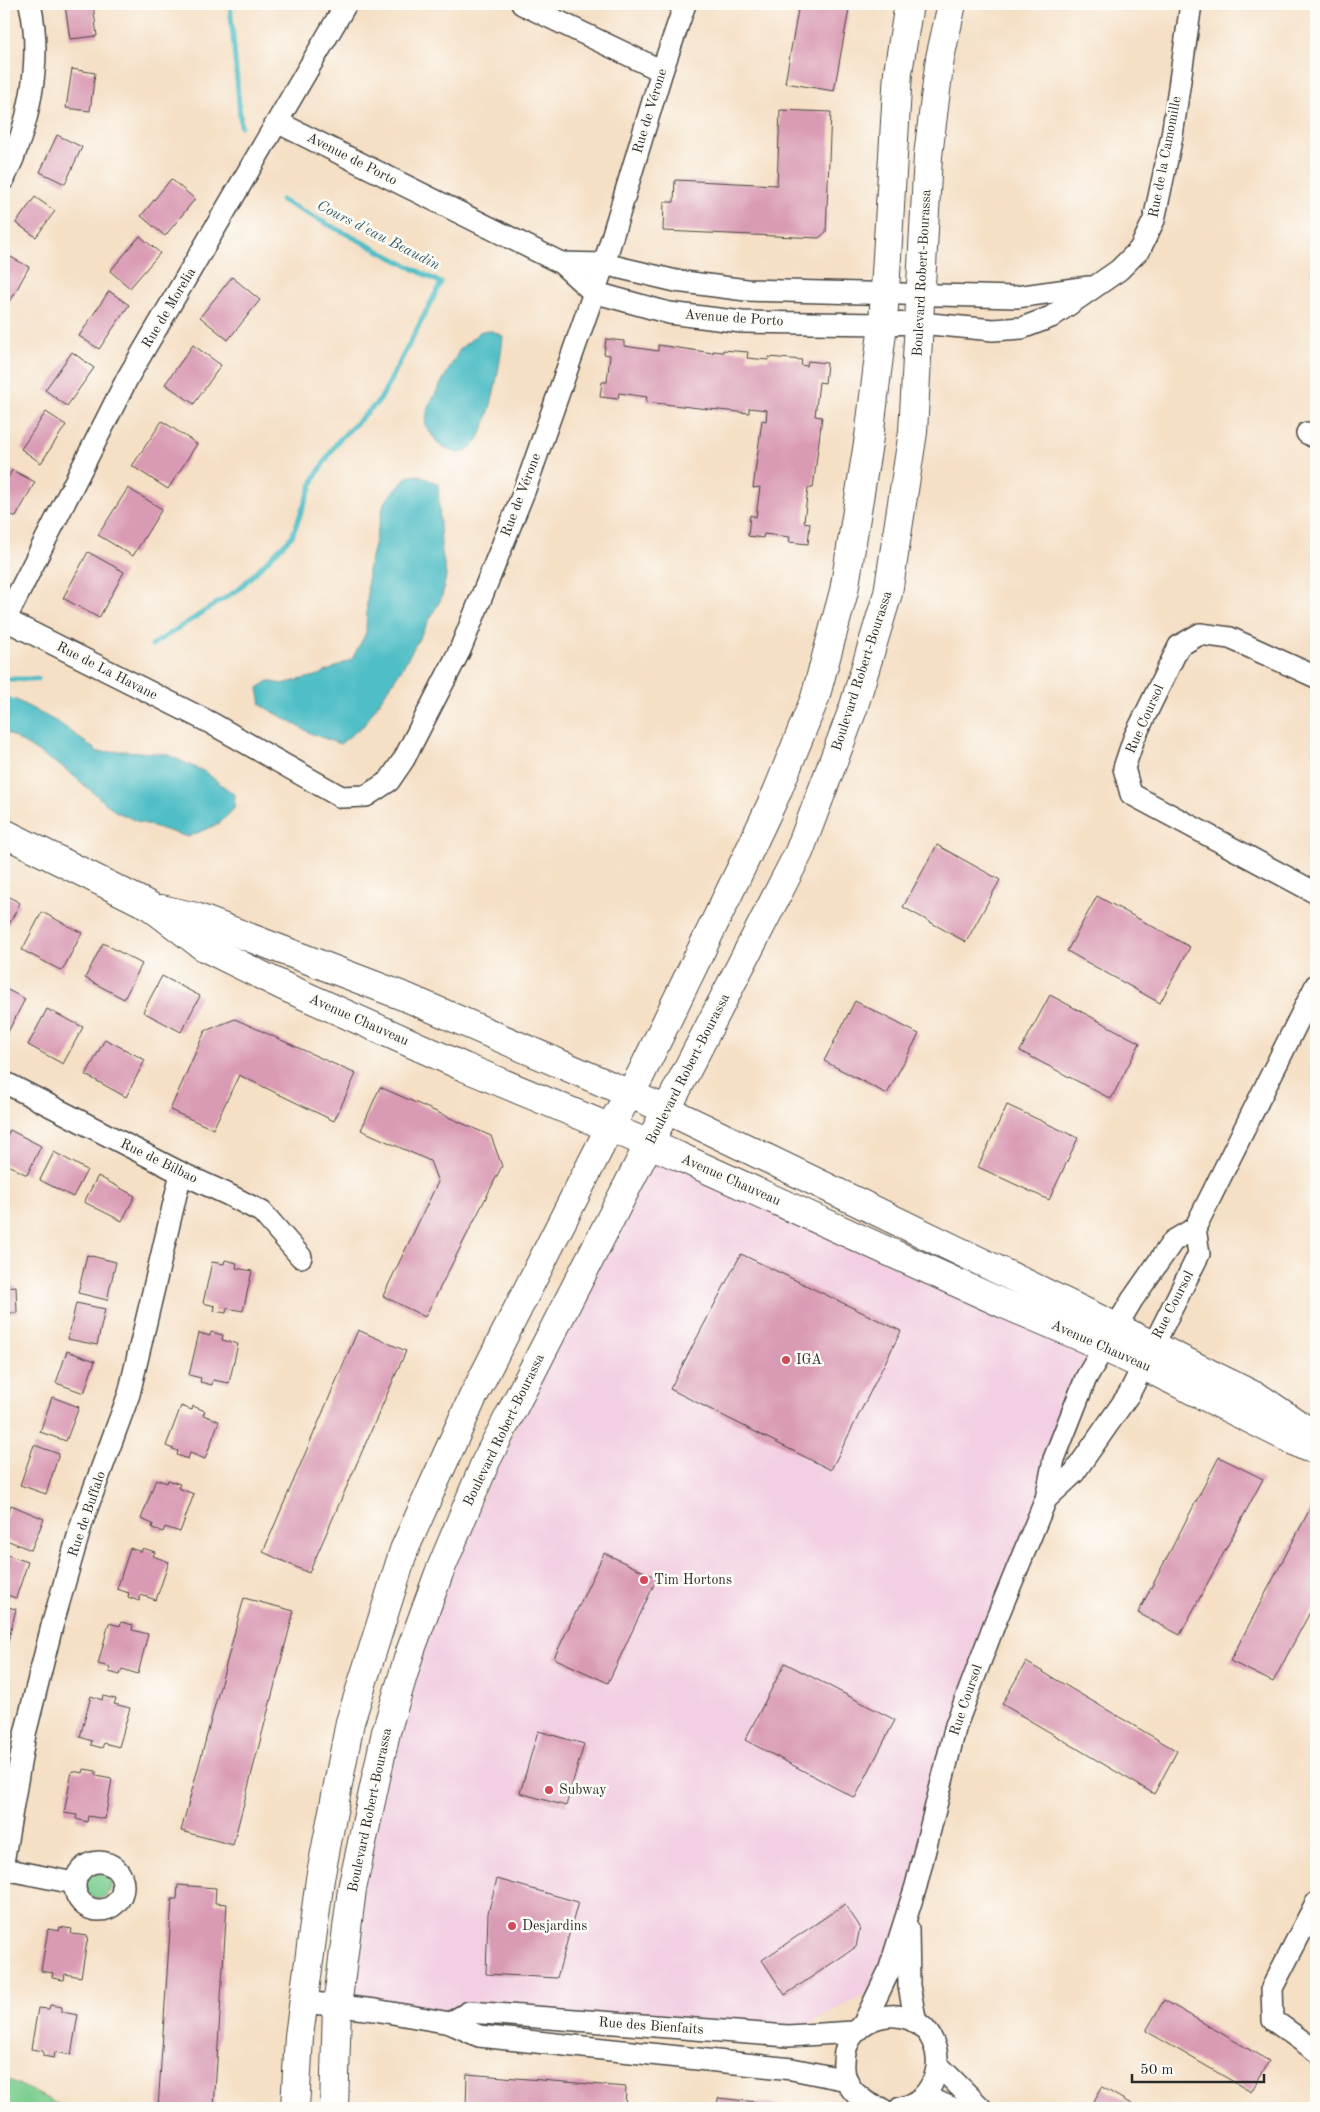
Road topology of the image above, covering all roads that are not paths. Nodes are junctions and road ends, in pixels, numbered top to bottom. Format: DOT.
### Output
graph roads {
  1 [pos="30,4"];
  2 [pos="346,4"];
  3 [pos="522,4"];
  4 [pos="685,4"];
  5 [pos="909,4"];
  6 [pos="952,4"];
  7 [pos="1191,4"];
  8 [pos="662,71"];
  9 [pos="278,122"];
  10 [pos="4,179"];
  11 [pos="561,263"];
  12 [pos="604,264"];
  13 [pos="1094,286"];
  14 [pos="593,292"];
  15 [pos="885,294"];
  16 [pos="921,294"];
  17 [pos="920,322"];
  18 [pos="883,324"];
  19 [pos="4,620"];
  20 [pos="1316,677"];
  21 [pos="211,723"];
  22 [pos="4,833"];
  23 [pos="1316,894"];
  24 [pos="150,906"];
  25 [pos="1316,985"];
  26 [pos="4,1082"];
  27 [pos="630,1093"];
  28 [pos="667,1110"];
  29 [pos="610,1128"];
  30 [pos="649,1144"];
  31 [pos="181,1173"];
  32 [pos="1195,1228"];
  33 [pos="302,1257"];
  34 [pos="1110,1337"];
  35 [pos="1149,1355"];
  36 [pos="1316,1436"];
  37 [pos="1316,1449"];
  38 [pos="1046,1499"];
  39 [pos="4,1857"];
  40 [pos="4,1869"];
  41 [pos="74,1883"];
  42 [pos="1316,1903"];
  43 [pos="908,1908"];
  44 [pos="304,2002"];
  45 [pos="338,2007"];
  46 [pos="450,2023"];
  47 [pos="916,2023"];
  48 [pos="859,2027"];
  49 [pos="1316,2051"];
  50 [pos="938,2066"];
  51 [pos="850,2093"];
  52 [pos="924,2096"];
  53 [pos="294,2108"];
  54 [pos="334,2108"];
  55 [pos="882,2108"];
  56 [pos="900,2108"];
  57 [pos="952,2108"];
  58 [pos="981,2108"];
  1 -- 10 [label="street"];
  2 -- 9 [label="street, Rue de Morelia"];
  3 -- 8 [label="street"];
  4 -- 8 [label="street, Rue de Vérone"];
  5 -- 15 [label="main road"];
  6 -- 16 [label="main road, Boulevard Robert-Bourassa"];
  7 -- 13 [label="street, Rue de la Camomille"];
  8 -- 12 [label="street, Rue de Vérone"];
  9 -- 11 [label="street, Avenue de Porto"];
  9 -- 19 [label="street, Rue de Morelia"];
  11 -- 12 [label="street, Avenue de Porto"];
  11 -- 14 [label="street, Avenue de Porto"];
  12 -- 14 [label="street, Rue de Vérone"];
  12 -- 15 [label="street, Avenue de Porto"];
  13 -- 16 [label="street, Rue de la Camomille"];
  13 -- 17 [label="street, Rue de la Camomille"];
  14 -- 18 [label="street, Avenue de Porto"];
  14 -- 21 [label="street, Rue de Vérone"];
  15 -- 16 [label="street, Avenue de Porto"];
  15 -- 18 [label="main road"];
  16 -- 17 [label="main road, Boulevard Robert-Bourassa"];
  17 -- 18 [label="street, Avenue de Porto"];
  17 -- 28 [label="main road, Boulevard Robert-Bourassa"];
  18 -- 27 [label="main road"];
  19 -- 21 [label="street, Rue de La Havane"];
  20 -- 23 [label="street, Rue Coursol"];
  22 -- 24 [label="main road, Avenue Chauveau"];
  24 -- 27 [label="main road, Avenue Chauveau"];
  24 -- 29 [label="main road, Avenue Chauveau"];
  25 -- 32 [label="street"];
  26 -- 31 [label="street, Rue de Bilbao"];
  27 -- 28 [label="main road, Avenue Chauveau"];
  27 -- 29 [label="main road"];
  28 -- 30 [label="main road, Boulevard Robert-Bourassa"];
  28 -- 34 [label="main road, Avenue Chauveau"];
  29 -- 30 [label="main road, Avenue Chauveau"];
  29 -- 44 [label="main road"];
  30 -- 34 [label="main road, Avenue Chauveau"];
  30 -- 45 [label="main road, Boulevard Robert-Bourassa"];
  31 -- 33 [label="street, Rue de Bilbao"];
  31 -- 39 [label="street, Rue de Buffalo"];
  32 -- 34 [label="street, Rue Coursol"];
  32 -- 35 [label="street, Rue Coursol"];
  34 -- 35 [label="main road"];
  34 -- 38 [label="street, Rue Coursol"];
  35 -- 36 [label="main road"];
  35 -- 37 [label="main road, Avenue Chauveau"];
  35 -- 38 [label="street, Rue Coursol"];
  38 -- 43 [label="street, Rue Coursol"];
  40 -- 41 [label="street"];
  42 -- 49 [label="street"];
  43 -- 47 [label="street, Rue Coursol"];
  43 -- 48 [label="street, Rue Coursol"];
  44 -- 45 [label="street, Rue des Bienfaits"];
  44 -- 53 [label="main road"];
  45 -- 46 [label="street, Rue des Bienfaits"];
  45 -- 54 [label="main road, Boulevard Robert-Bourassa"];
  46 -- 48 [label="street, Rue des Bienfaits"];
  46 -- 51 [label="street, Rue des Bienfaits"];
  47 -- 48 [label="street, Rue des Bienfaits"];
  47 -- 50 [label="street"];
  48 -- 51 [label="street, Rue Coursol"];
  50 -- 52 [label="street"];
  50 -- 58 [label="street"];
  51 -- 55 [label="street"];
  52 -- 56 [label="street"];
  52 -- 57 [label="street"];
}
